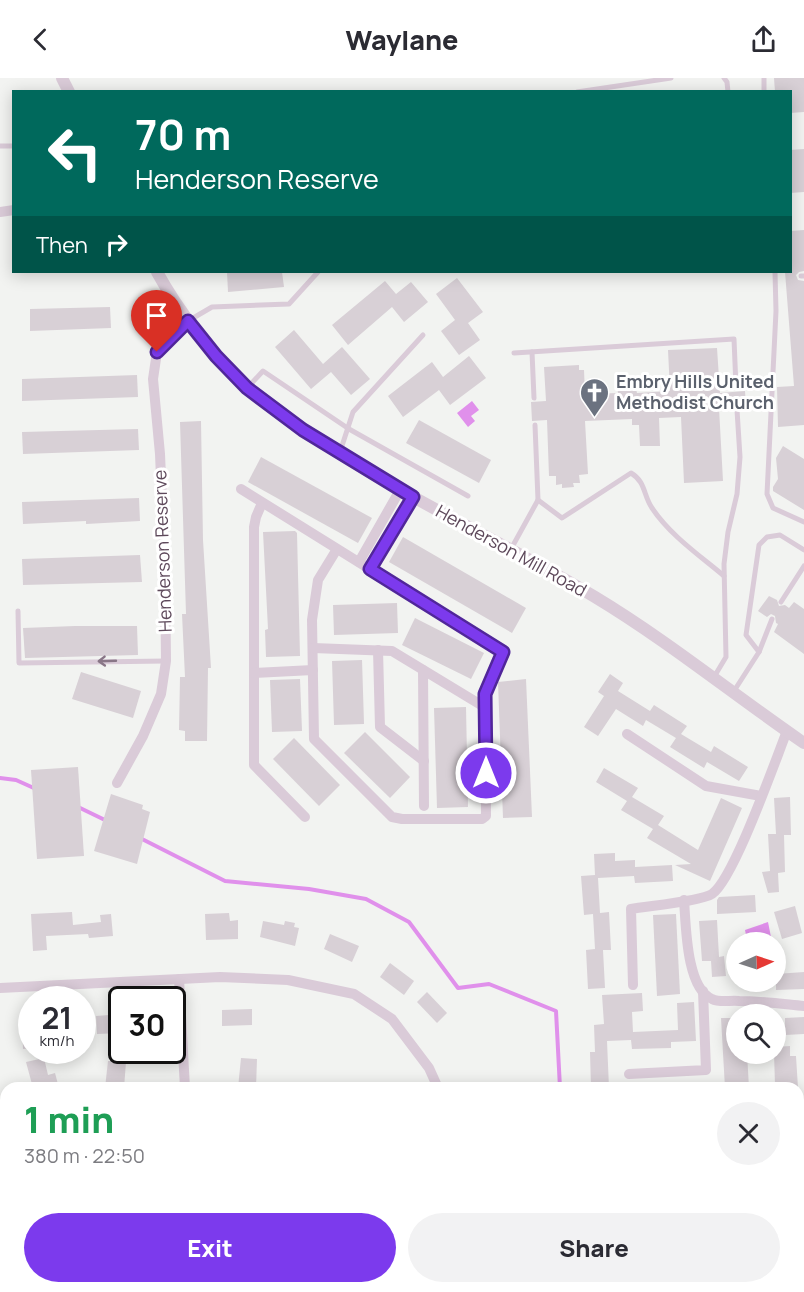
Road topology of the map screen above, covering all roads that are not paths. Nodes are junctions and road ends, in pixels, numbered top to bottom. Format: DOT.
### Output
graph roads {
  1 [pos="670,78"];
  2 [pos="590,90"];
  3 [pos="158,273"];
  4 [pos="317,273"];
  5 [pos="775,273"];
  6 [pos="188,321"];
  7 [pos="423,335"];
  8 [pos="532,352"];
  9 [pos="514,353"];
  10 [pos="736,387"];
  11 [pos="247,388"];
  12 [pos="534,398"];
  13 [pos="737,410"];
  14 [pos="535,425"];
  15 [pos="349,429"];
  16 [pos="340,454"];
  17 [pos="241,489"];
  18 [pos="400,490"];
  19 [pos="468,496"];
  20 [pos="413,497"];
  21 [pos="538,500"];
  22 [pos="262,503"];
  23 [pos="383,520"];
  24 [pos="804,522"];
  25 [pos="395,527"];
  26 [pos="337,549"];
  27 [pos="511,550"];
  28 [pos="804,550"];
  29 [pos="358,562"];
  30 [pos="804,566"];
  31 [pos="370,569"];
  32 [pos="724,576"];
  33 [pos="781,602"];
  34 [pos="18,611"];
  35 [pos="772,619"];
  36 [pos="313,648"];
  37 [pos="378,650"];
  38 [pos="759,652"];
  39 [pos="166,661"];
  40 [pos="313,670"];
  41 [pos="423,670"];
  42 [pos="254,673"];
  43 [pos="714,677"];
  44 [pos="734,692"];
  45 [pos="486,708"];
  46 [pos="787,731"];
  47 [pos="627,734"];
  48 [pos="804,742"];
  49 [pos="424,761"];
  50 [pos="117,783"];
  51 [pos="760,796"];
  52 [pos="424,806"];
  53 [pos="305,817"];
  54 [pos="684,900"];
  55 [pos="179,979"];
  56 [pos="633,986"];
  57 [pos="0,988"];
  58 [pos="703,991"];
  59 [pos="804,1006"];
  60 [pos="628,1074"];
  61 [pos="185,1082"];
  62 [pos="435,1082"];
  1 -- 2 [label="lane"];
  3 -- 6 [label="street, Henderson Mill Road"];
  4 -- 6 [label="lane"];
  5 -- 24 [label="lane"];
  6 -- 11 [label="street, Henderson Mill Road"];
  6 -- 39 [label="street, Henderson Reserve"];
  7 -- 15 [label="lane"];
  8 -- 9 [label="lane"];
  8 -- 10 [label="lane"];
  8 -- 12 [label="lane"];
  11 -- 15 [label="lane"];
  11 -- 16 [label="street, Henderson Mill Road"];
  13 -- 32 [label="lane"];
  14 -- 21 [label="lane"];
  15 -- 16 [label="lane"];
  15 -- 19 [label="lane"];
  16 -- 18 [label="street, Henderson Mill Road"];
  17 -- 22 [label="street"];
  18 -- 20 [label="street, Henderson Mill Road"];
  18 -- 23 [label="street"];
  20 -- 25 [label="street"];
  20 -- 27 [label="street, Henderson Mill Road"];
  21 -- 27 [label="lane"];
  21 -- 32 [label="lane"];
  22 -- 26 [label="street"];
  22 -- 42 [label="street"];
  23 -- 25 [label="street"];
  23 -- 29 [label="street"];
  25 -- 31 [label="street"];
  26 -- 29 [label="street"];
  26 -- 36 [label="street"];
  27 -- 43 [label="street, Henderson Mill Road"];
  28 -- 38 [label="lane"];
  29 -- 31 [label="street"];
  30 -- 33 [label="lane"];
  31 -- 45 [label="street"];
  32 -- 43 [label="lane"];
  39 -- 34 [label="lane, one-way"];
  35 -- 38 [label="lane"];
  36 -- 37 [label="street"];
  36 -- 40 [label="street"];
  37 -- 41 [label="street"];
  37 -- 49 [label="street"];
  38 -- 44 [label="lane"];
  39 -- 50 [label="street, Henderson Reserve"];
  40 -- 42 [label="street"];
  40 -- 45 [label="street"];
  41 -- 45 [label="street"];
  41 -- 49 [label="street"];
  42 -- 53 [label="street"];
  43 -- 44 [label="street, Henderson Mill Road"];
  44 -- 46 [label="street, Henderson Mill Road"];
  46 -- 48 [label="street, Henderson Mill Road"];
  46 -- 51 [label="street"];
  47 -- 51 [label="street"];
  49 -- 52 [label="street"];
  51 -- 54 [label="street"];
  54 -- 56 [label="street"];
  54 -- 58 [label="street"];
  55 -- 57 [label="street"];
  55 -- 61 [label="street"];
  55 -- 62 [label="street"];
  58 -- 59 [label="street"];
  58 -- 60 [label="street"];
}
